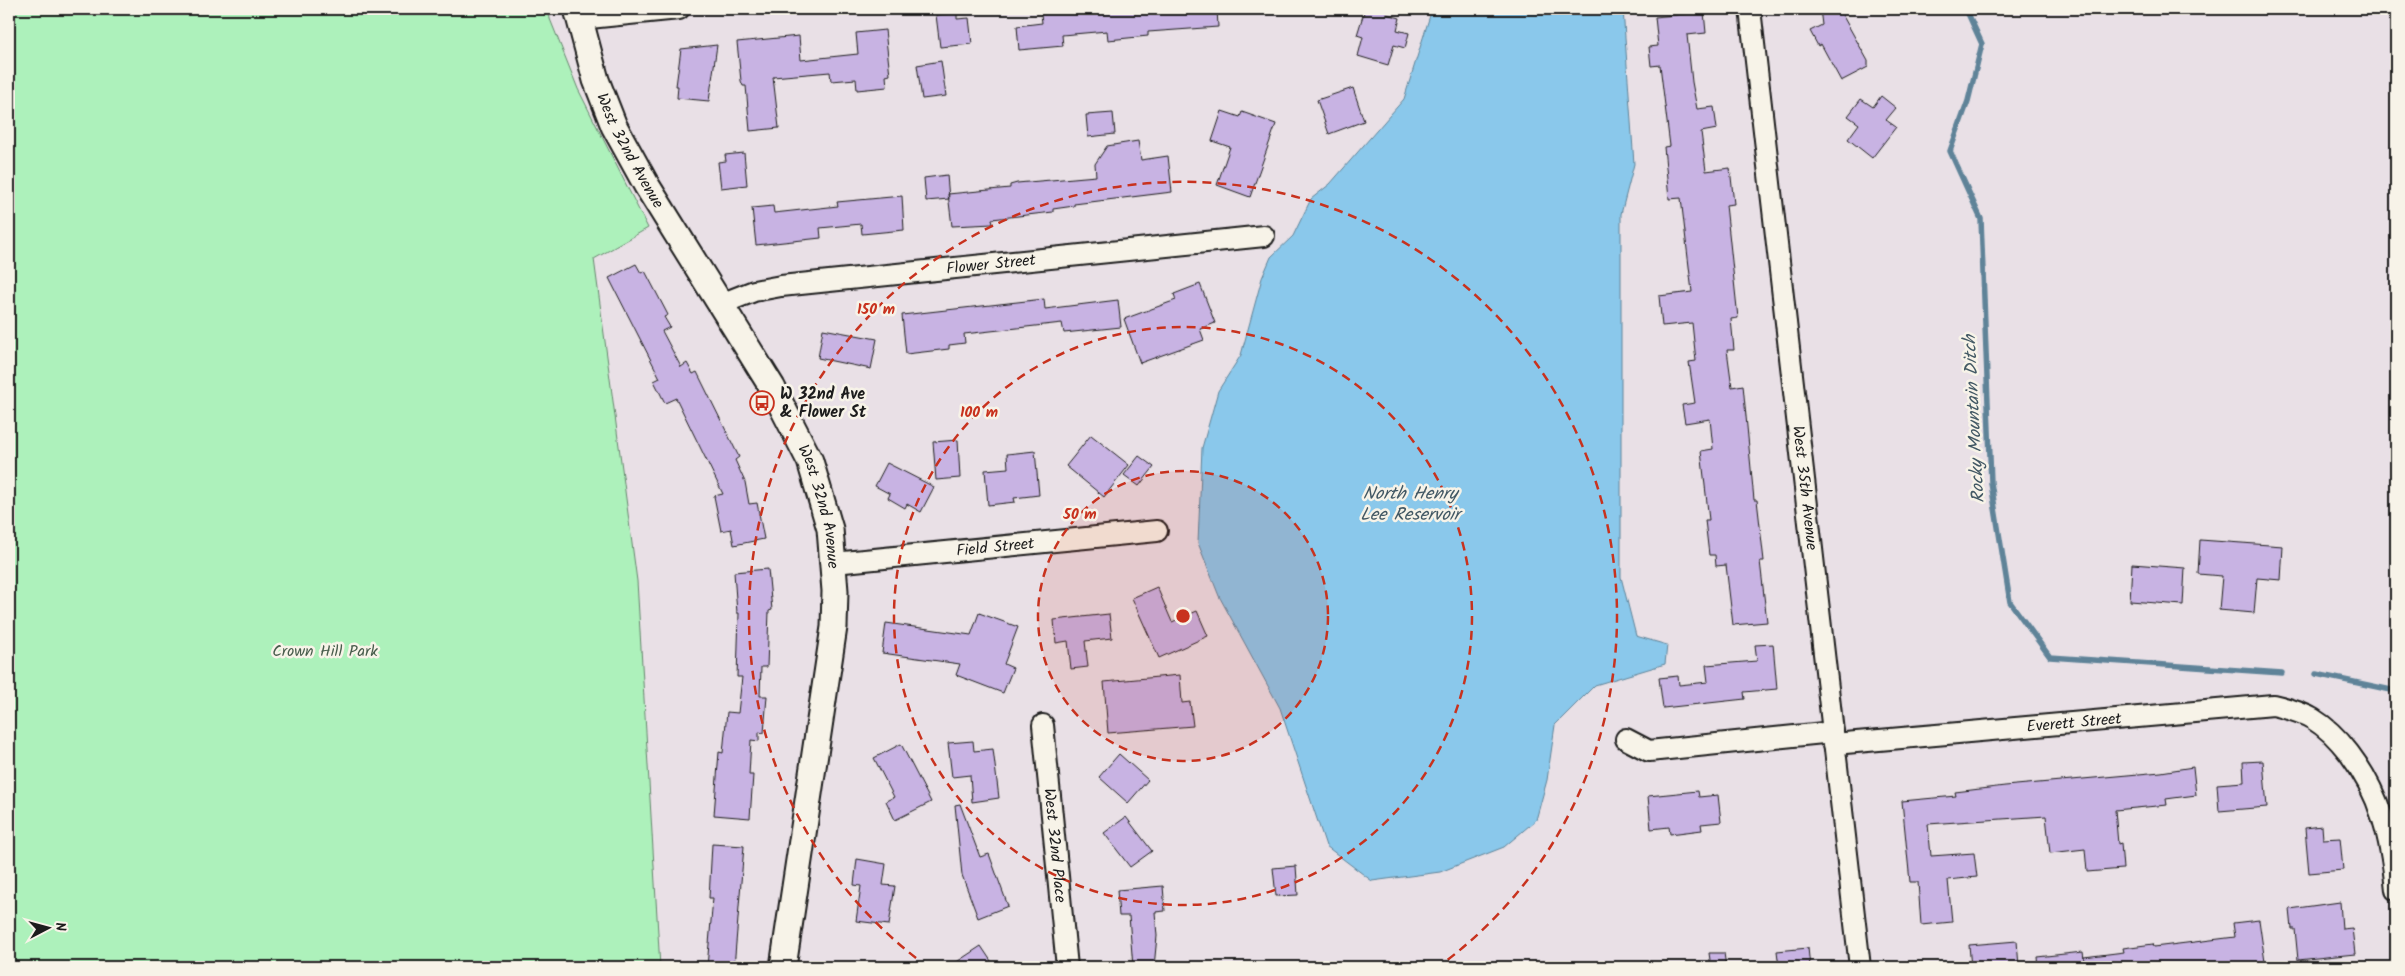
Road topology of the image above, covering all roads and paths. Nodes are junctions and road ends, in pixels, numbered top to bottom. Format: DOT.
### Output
graph roads {
  1 [pos="679,9"];
  2 [pos="1750,9"];
  3 [pos="578,14"];
  4 [pos="1264,236"];
  5 [pos="721,304"];
  6 [pos="1157,531"];
  7 [pos="834,563"];
  8 [pos="1043,725"];
  9 [pos="1626,738"];
  10 [pos="1833,738"];
  11 [pos="2396,890"];
  12 [pos="783,967"];
  13 [pos="1067,967"];
  14 [pos="1860,967"];
  1 -- 3 [label="street"];
  2 -- 10 [label="street, West 35th Avenue"];
  3 -- 5 [label="street, West 32nd Avenue"];
  4 -- 5 [label="street, Flower Street"];
  5 -- 7 [label="street, West 32nd Avenue"];
  6 -- 7 [label="street, Field Street"];
  7 -- 12 [label="street, West 32nd Avenue"];
  8 -- 13 [label="street, West 32nd Place"];
  9 -- 10 [label="street, Everett Street"];
  10 -- 11 [label="street, Everett Street"];
  10 -- 14 [label="street, West 35th Avenue"];
}
